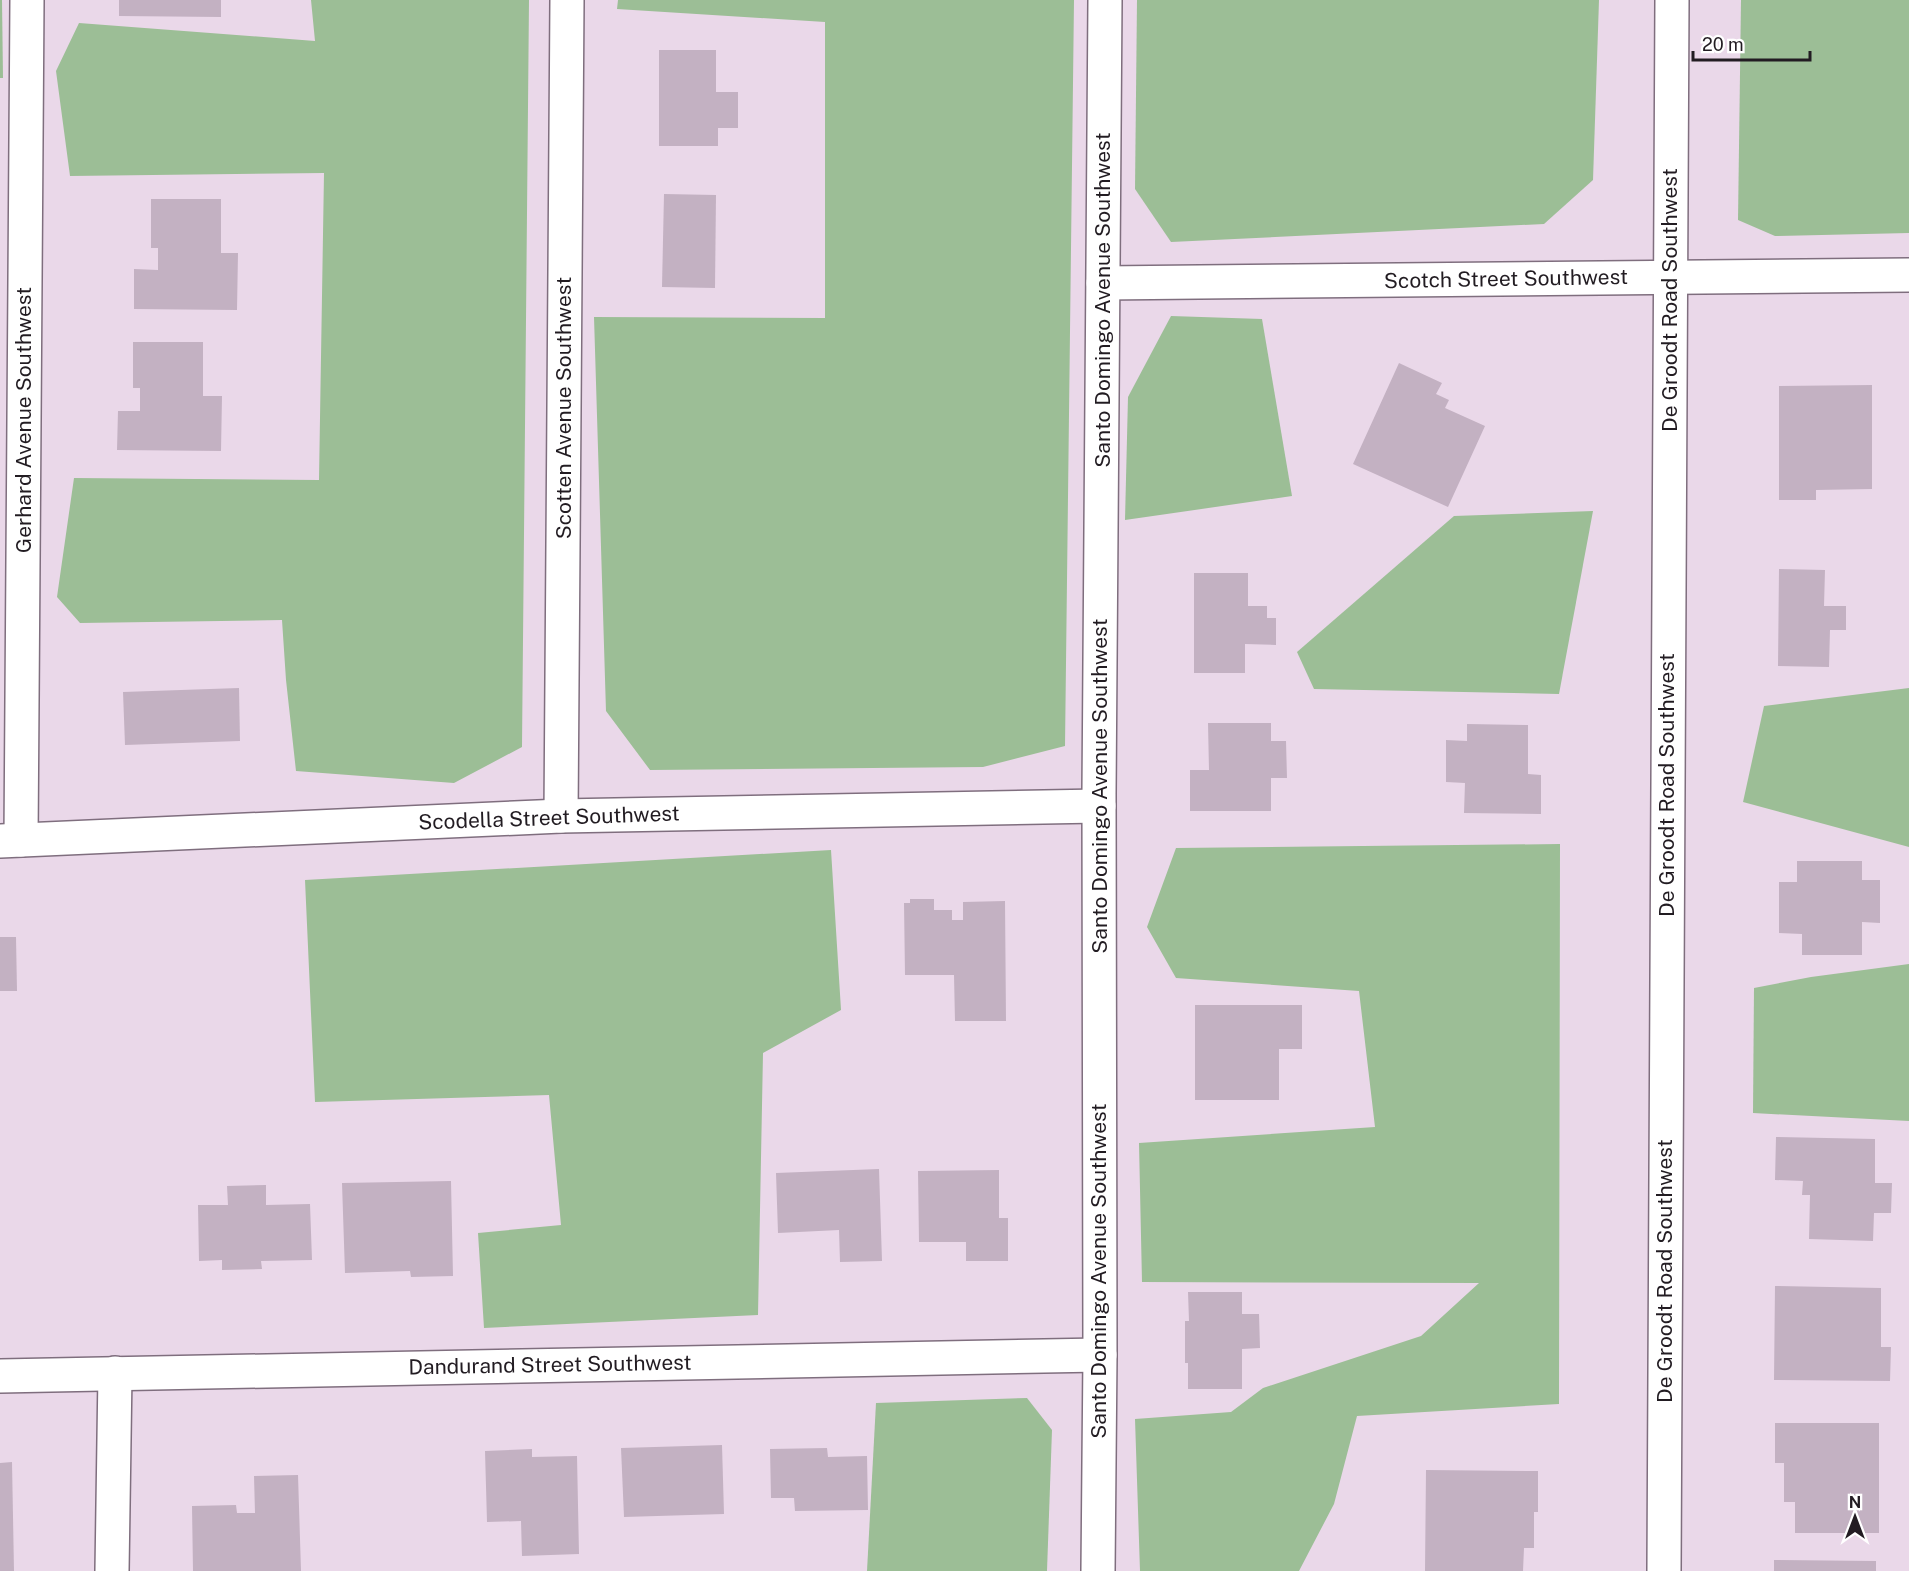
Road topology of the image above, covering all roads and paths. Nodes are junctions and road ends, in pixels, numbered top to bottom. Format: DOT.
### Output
graph roads {
  1 [pos="27,0"];
  2 [pos="567,0"];
  3 [pos="1105,0"];
  4 [pos="1672,0"];
  5 [pos="1909,275"];
  6 [pos="1670,277"];
  7 [pos="1103,284"];
  8 [pos="1099,806"];
  9 [pos="561,816"];
  10 [pos="11,840"];
  11 [pos="1100,1355"];
  12 [pos="115,1373"];
  13 [pos="0,1376"];
  14 [pos="112,1571"];
  15 [pos="1098,1571"];
  16 [pos="1664,1571"];
  1 -- 10 [label="street, Gerhard Avenue Southwest"];
  2 -- 9 [label="street, Scotten Avenue Southwest"];
  3 -- 7 [label="street, Santo Domingo Avenue Southwest"];
  4 -- 6 [label="street, De Groodt Road Southwest"];
  5 -- 6 [label="street, Scotch Street Southwest"];
  6 -- 7 [label="street, Scotch Street Southwest"];
  6 -- 16 [label="street, De Groodt Road Southwest"];
  7 -- 8 [label="street, Santo Domingo Avenue Southwest"];
  8 -- 9 [label="street, Scodella Street Southwest"];
  8 -- 11 [label="street, Santo Domingo Avenue Southwest"];
  9 -- 10 [label="street, Scodella Street Southwest"];
  11 -- 12 [label="street, Dandurand Street Southwest"];
  11 -- 15 [label="street, Santo Domingo Avenue Southwest"];
  12 -- 13 [label="street, Dandurand Street Southwest"];
  12 -- 14 [label="street"];
}
